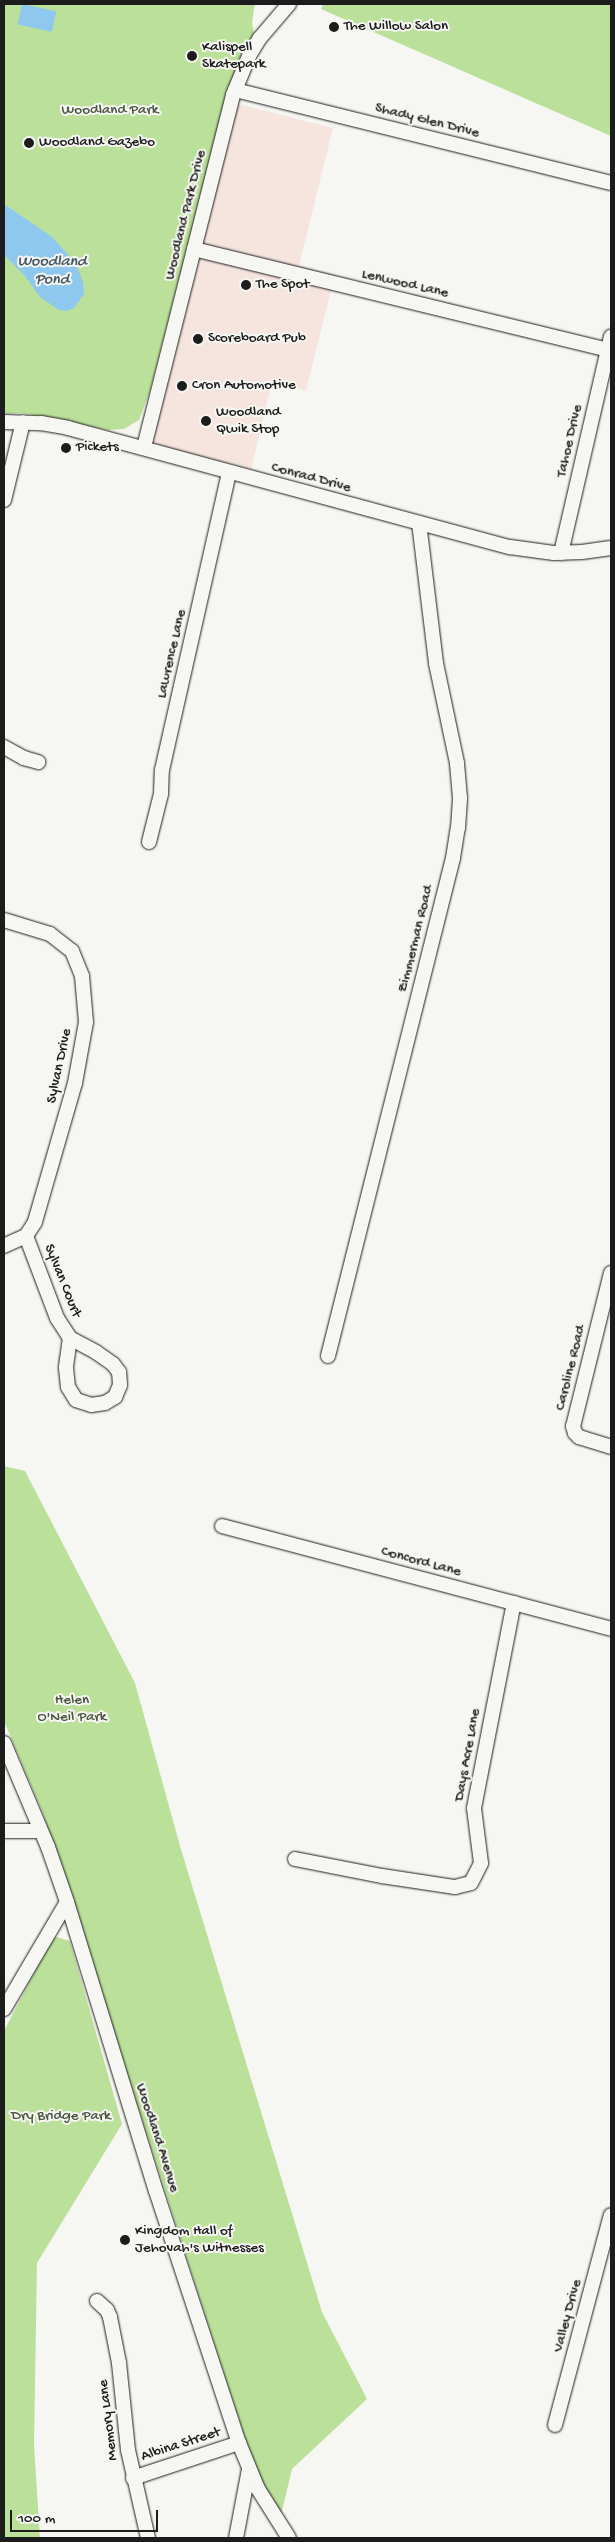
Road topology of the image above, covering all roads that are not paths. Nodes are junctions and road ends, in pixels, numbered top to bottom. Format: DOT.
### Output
graph roads {
  1 [pos="289,4"];
  2 [pos="235,90"];
  3 [pos="611,182"];
  4 [pos="194,248"];
  5 [pos="610,343"];
  6 [pos="4,422"];
  7 [pos="23,422"];
  8 [pos="144,447"];
  9 [pos="229,473"];
  10 [pos="4,500"];
  11 [pos="419,523"];
  12 [pos="611,548"];
  13 [pos="561,553"];
  14 [pos="4,746"];
  15 [pos="38,762"];
  16 [pos="150,842"];
  17 [pos="4,920"];
  18 [pos="26,1236"];
  19 [pos="4,1246"];
  20 [pos="611,1273"];
  21 [pos="70,1338"];
  22 [pos="328,1356"];
  23 [pos="611,1448"];
  24 [pos="222,1526"];
  25 [pos="514,1603"];
  26 [pos="611,1629"];
  27 [pos="4,1743"];
  28 [pos="4,1831"];
  29 [pos="40,1831"];
  30 [pos="295,1859"];
  31 [pos="67,1902"];
  32 [pos="8,1994"];
  33 [pos="4,2009"];
  34 [pos="611,2215"];
  35 [pos="97,2301"];
  36 [pos="555,2425"];
  37 [pos="239,2443"];
  38 [pos="248,2469"];
  39 [pos="133,2478"];
  40 [pos="148,2538"];
  41 [pos="236,2538"];
  42 [pos="289,2538"];
  1 -- 2 [label="street, Woodland Park Drive"];
  2 -- 3 [label="street, Shady Glen Drive"];
  2 -- 4 [label="street, Woodland Park Drive"];
  4 -- 5 [label="street, Lenwood Lane"];
  4 -- 8 [label="street, Woodland Park Drive"];
  5 -- 13 [label="street, Tahoe Drive"];
  6 -- 7 [label="street, Conrad Drive"];
  7 -- 8 [label="street, Conrad Drive"];
  7 -- 10 [label="street"];
  8 -- 9 [label="street, Conrad Drive"];
  9 -- 11 [label="street, Conrad Drive"];
  9 -- 16 [label="street, Lawrence Lane"];
  11 -- 13 [label="street, Conrad Drive"];
  11 -- 22 [label="street, Zimmerman Road"];
  12 -- 13 [label="street, Conrad Drive"];
  14 -- 15 [label="street"];
  17 -- 18 [label="street, Sylvan Drive"];
  18 -- 19 [label="street"];
  18 -- 21 [label="street, Sylvan Court"];
  20 -- 23 [label="street, Caroline Road"];
  21 -- 21 [label="street, Sylvan Court"];
  24 -- 25 [label="street, Concord Lane"];
  25 -- 26 [label="street, Concord Lane"];
  25 -- 30 [label="street, Days Acre Lane"];
  27 -- 29 [label="street, Woodland Avenue"];
  28 -- 29 [label="street"];
  29 -- 31 [label="street, Woodland Avenue"];
  31 -- 32 [label="street"];
  31 -- 37 [label="street, Woodland Avenue"];
  32 -- 33 [label="street"];
  34 -- 36 [label="street, Valley Drive"];
  35 -- 39 [label="street, Memory Lane"];
  37 -- 38 [label="street, Woodland Avenue"];
  37 -- 39 [label="street, Albina Street"];
  38 -- 41 [label="street"];
  38 -- 42 [label="street, Woodland Avenue"];
  39 -- 40 [label="street, Memory Lane"];
}
